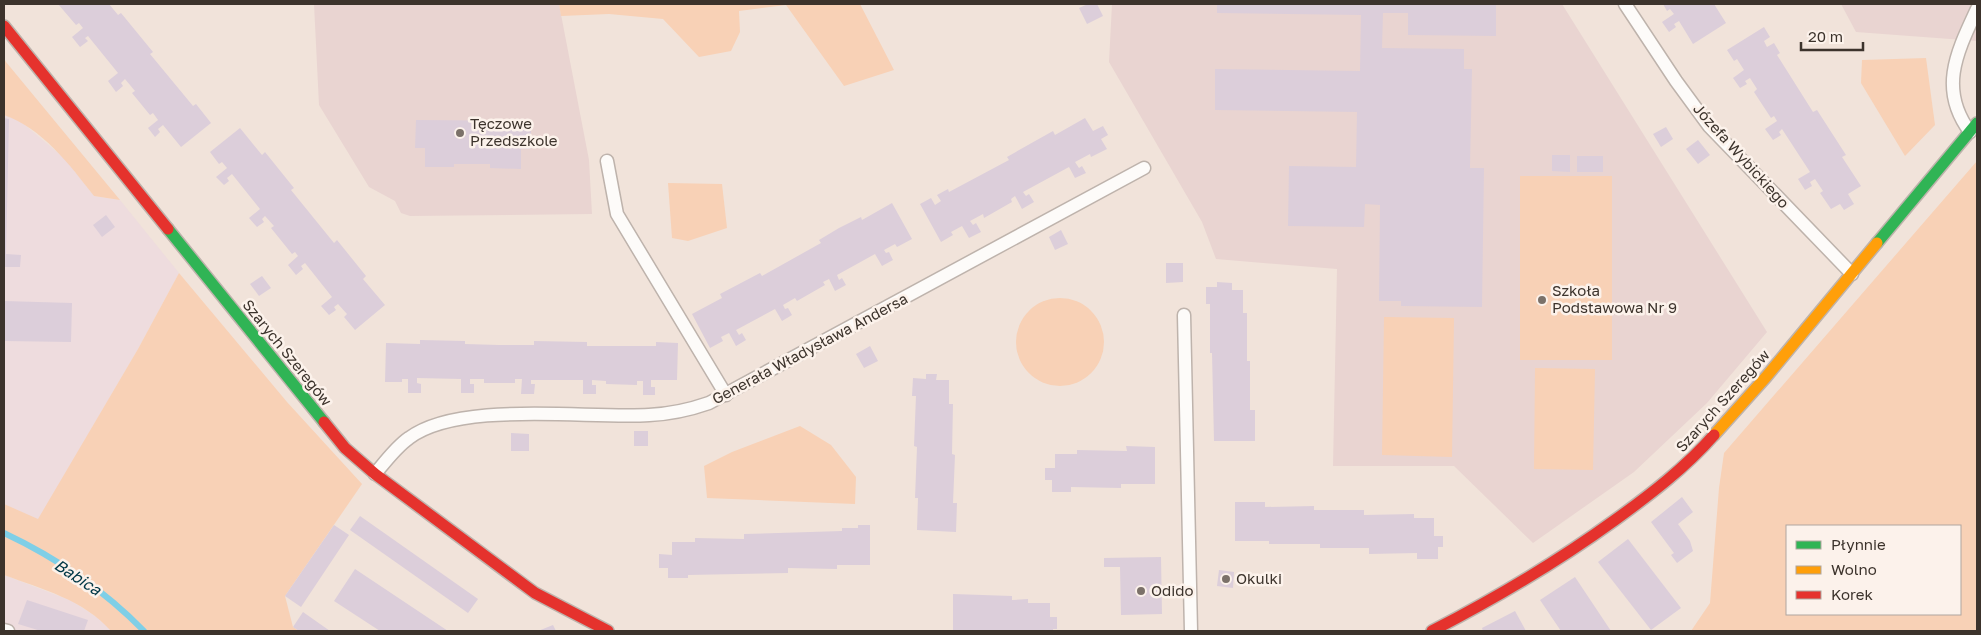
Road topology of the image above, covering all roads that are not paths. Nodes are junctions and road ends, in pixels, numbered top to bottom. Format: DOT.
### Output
graph roads {
  1 [pos="1625,4"];
  2 [pos="1977,9"];
  3 [pos="4,26"];
  4 [pos="1974,128"];
  5 [pos="607,161"];
  6 [pos="1144,168"];
  7 [pos="1852,274"];
  8 [pos="1184,315"];
  9 [pos="726,395"];
  10 [pos="375,474"];
  11 [pos="4,630"];
  12 [pos="8,631"];
  13 [pos="608,631"];
  14 [pos="1192,631"];
  15 [pos="1432,631"];
  1 -- 7 [label="lane, Józefa Wybickiego"];
  2 -- 4 [label="lane"];
  3 -- 10 [label="street, Szarych Szeregów"];
  4 -- 7 [label="street, Szarych Szeregów"];
  5 -- 9 [label="lane"];
  6 -- 9 [label="lane, Generała Władysława Andersa"];
  7 -- 15 [label="street, Szarych Szeregów"];
  8 -- 14 [label="lane"];
  9 -- 10 [label="lane, Generała Władysława Andersa"];
  10 -- 13 [label="street, Szarych Szeregów"];
  11 -- 12 [label="lane"];
}
